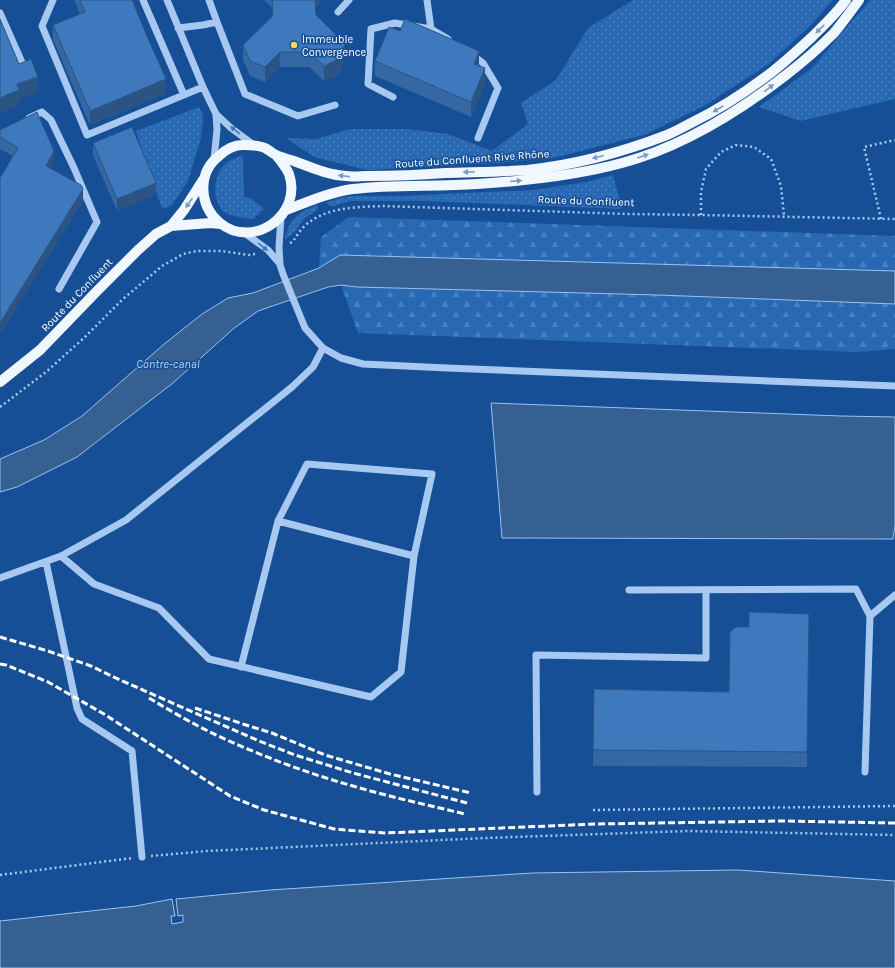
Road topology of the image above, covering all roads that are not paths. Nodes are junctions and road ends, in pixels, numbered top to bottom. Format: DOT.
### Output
graph roads {
  1 [pos="53,0"];
  2 [pos="143,0"];
  3 [pos="167,0"];
  4 [pos="209,0"];
  5 [pos="349,0"];
  6 [pos="427,0"];
  7 [pos="846,0"];
  8 [pos="859,0"];
  9 [pos="338,12"];
  10 [pos="0,14"];
  11 [pos="217,22"];
  12 [pos="178,28"];
  13 [pos="431,28"];
  14 [pos="452,41"];
  15 [pos="465,50"];
  16 [pos="24,67"];
  17 [pos="203,87"];
  18 [pos="184,94"];
  19 [pos="393,97"];
  20 [pos="335,105"];
  21 [pos="216,114"];
  22 [pos="21,122"];
  23 [pos="478,138"];
  24 [pos="254,145"];
  25 [pos="276,156"];
  26 [pos="214,159"];
  27 [pos="204,178"];
  28 [pos="283,213"];
  29 [pos="221,224"];
  30 [pos="170,226"];
  31 [pos="243,232"];
  32 [pos="280,265"];
  33 [pos="59,289"];
  34 [pos="323,348"];
  35 [pos="0,382"];
  36 [pos="895,386"];
  37 [pos="278,521"];
  38 [pos="61,556"];
  39 [pos="414,556"];
  40 [pos="46,562"];
  41 [pos="0,578"];
  42 [pos="629,590"];
  43 [pos="706,590"];
  44 [pos="895,595"];
  45 [pos="870,616"];
  46 [pos="241,666"];
  47 [pos="865,772"];
  48 [pos="537,792"];
  49 [pos="142,857"];
  1 -- 18 [label="street"];
  2 -- 18 [label="street"];
  3 -- 12 [label="street"];
  4 -- 11 [label="street"];
  5 -- 9 [label="street"];
  6 -- 13 [label="street"];
  7 -- 25 [label="main road, Route du Confluent Rive Rhône, one-way"];
  28 -- 8 [label="main road, Route du Confluent Rive Rhône, one-way"];
  10 -- 16 [label="street"];
  11 -- 12 [label="street"];
  11 -- 20 [label="street"];
  12 -- 17 [label="street"];
  13 -- 14 [label="street"];
  13 -- 19 [label="street"];
  15 -- 23 [label="street"];
  17 -- 18 [label="street"];
  17 -- 21 [label="street"];
  24 -- 21 [label="street, one-way"];
  21 -- 26 [label="street"];
  22 -- 33 [label="street"];
  24 -- 25 [label="main road"];
  24 -- 26 [label="main road"];
  25 -- 28 [label="main road"];
  26 -- 27 [label="main road"];
  27 -- 29 [label="main road"];
  27 -- 30 [label="main road, Route du Confluent, one-way"];
  28 -- 31 [label="main road"];
  28 -- 32 [label="street"];
  29 -- 30 [label="main road, Route du Confluent"];
  29 -- 31 [label="main road"];
  30 -- 35 [label="main road, Route du Confluent"];
  31 -- 32 [label="street, one-way"];
  32 -- 34 [label="street"];
  34 -- 36 [label="street"];
  34 -- 38 [label="street"];
  37 -- 39 [label="street"];
  37 -- 39 [label="street"];
  37 -- 46 [label="street"];
  38 -- 40 [label="street"];
  38 -- 46 [label="street"];
  39 -- 46 [label="street"];
  40 -- 41 [label="street"];
  40 -- 49 [label="street"];
  42 -- 43 [label="street"];
  43 -- 45 [label="street"];
  43 -- 48 [label="street"];
  44 -- 45 [label="street"];
  45 -- 47 [label="street"];
}
